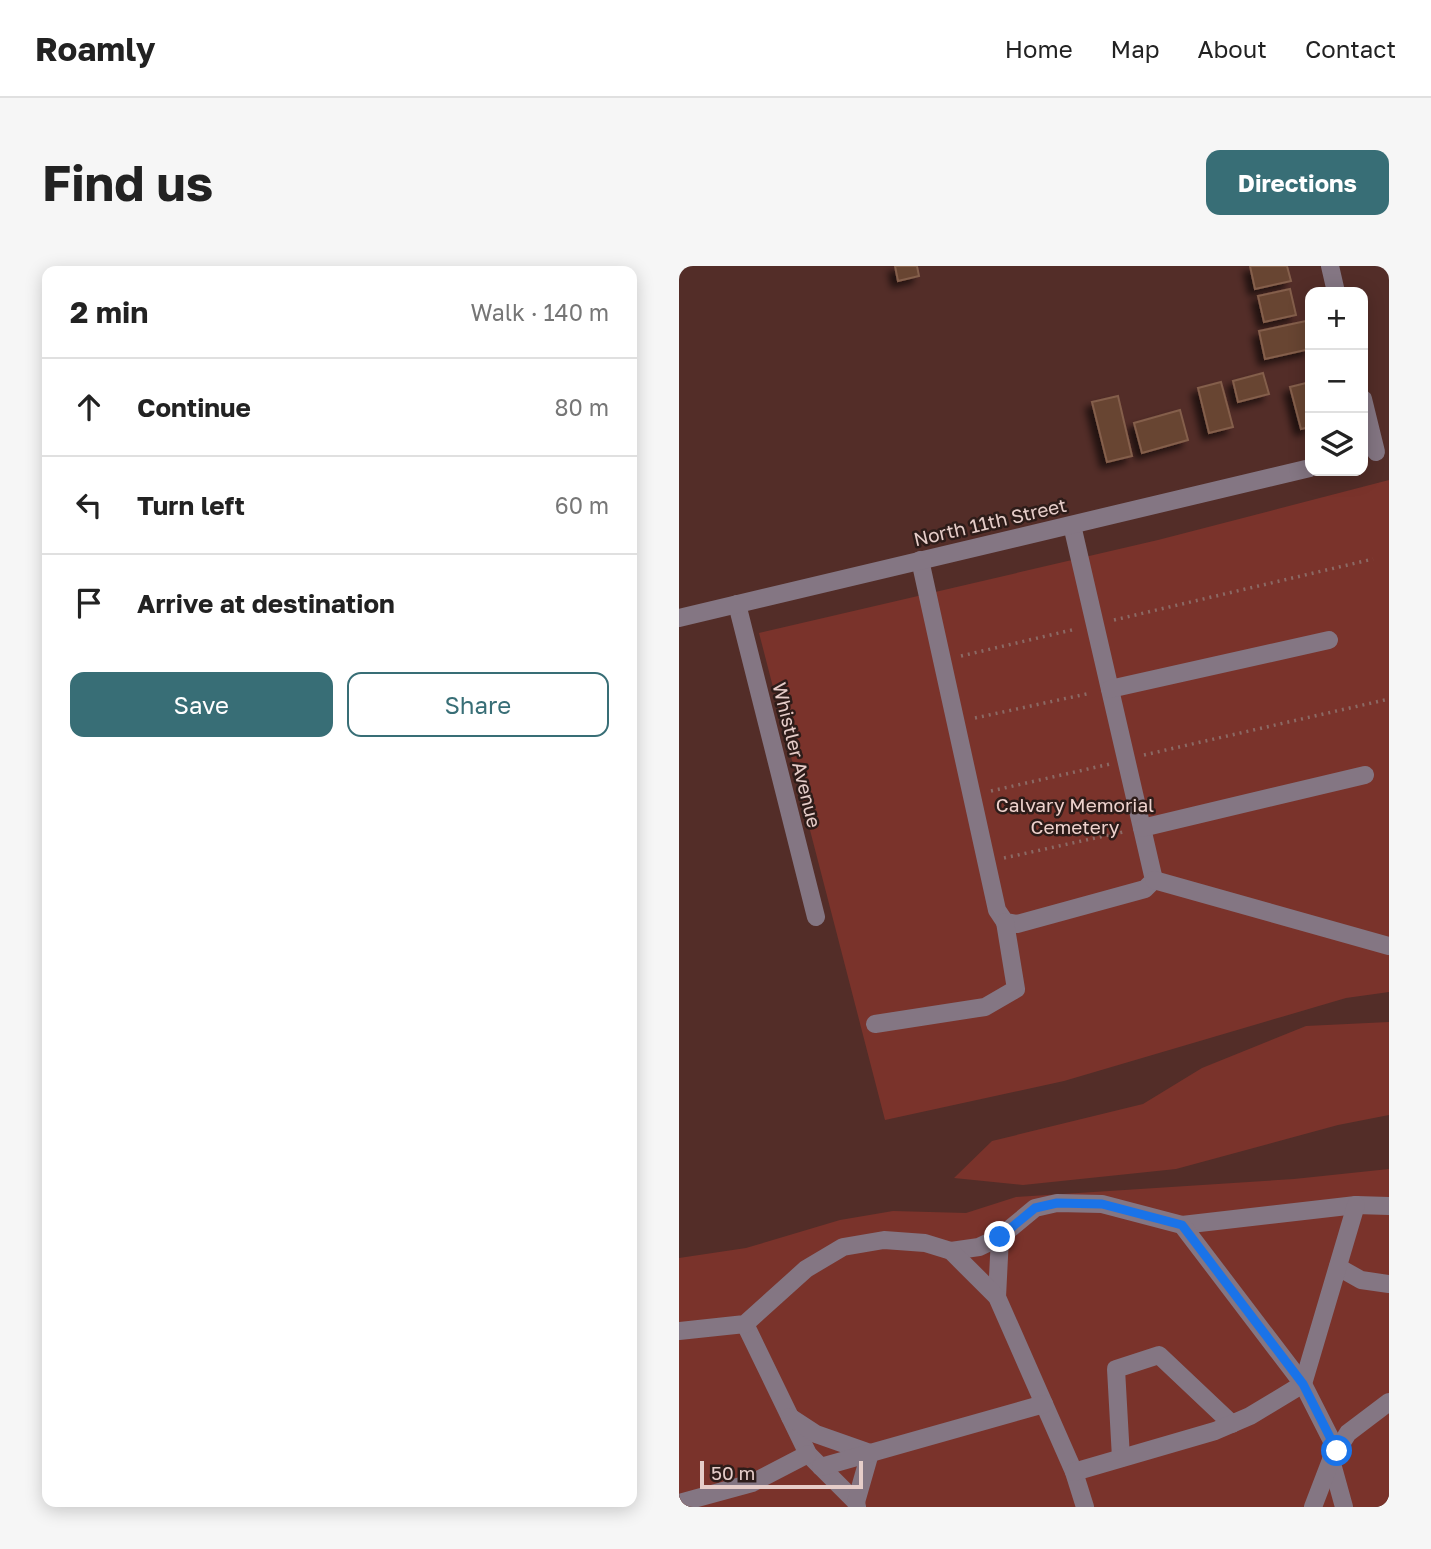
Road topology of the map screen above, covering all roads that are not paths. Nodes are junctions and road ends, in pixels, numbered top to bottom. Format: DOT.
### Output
graph roads {
  1 [pos="1330,266"];
  2 [pos="1335,287"];
  3 [pos="1366,413"];
  4 [pos="1376,452"];
  5 [pos="1305,469"];
  6 [pos="1072,524"];
  7 [pos="920,561"];
  8 [pos="737,604"];
  9 [pos="679,618"];
  10 [pos="1329,640"];
  11 [pos="1110,689"];
  12 [pos="1365,775"];
  13 [pos="1142,828"];
  14 [pos="1154,880"];
  15 [pos="816,917"];
  16 [pos="1005,922"];
  17 [pos="1389,946"];
  18 [pos="875,1024"];
  19 [pos="1356,1205"];
  20 [pos="1389,1206"];
  21 [pos="1182,1225"];
  22 [pos="1000,1237"];
  23 [pos="951,1251"];
  24 [pos="1338,1266"];
  25 [pos="1389,1284"];
  26 [pos="997,1297"];
  27 [pos="745,1324"];
  28 [pos="679,1331"];
  29 [pos="1303,1384"];
  30 [pos="1389,1402"];
  31 [pos="1044,1404"];
  32 [pos="790,1417"];
  33 [pos="1232,1424"];
  34 [pos="870,1453"];
  35 [pos="1334,1455"];
  36 [pos="1121,1458"];
  37 [pos="814,1461"];
  38 [pos="1074,1472"];
  39 [pos="679,1503"];
  40 [pos="856,1504"];
  41 [pos="1085,1507"];
  42 [pos="1313,1507"];
  43 [pos="1344,1507"];
  1 -- 2 [label="street"];
  3 -- 4 [label="street"];
  5 -- 6 [label="street, North 11th Street"];
  6 -- 7 [label="street, North 11th Street"];
  6 -- 11 [label="street"];
  7 -- 8 [label="street, North 11th Street"];
  7 -- 16 [label="street"];
  8 -- 9 [label="street, North 11th Street"];
  8 -- 15 [label="street, Whistler Avenue"];
  10 -- 11 [label="street"];
  11 -- 13 [label="street"];
  12 -- 13 [label="street"];
  13 -- 14 [label="street"];
  14 -- 16 [label="street"];
  14 -- 17 [label="street"];
  16 -- 18 [label="street"];
  19 -- 20 [label="street"];
  19 -- 21 [label="street"];
  19 -- 24 [label="street"];
  21 -- 22 [label="street"];
  21 -- 29 [label="street"];
  22 -- 23 [label="street"];
  22 -- 26 [label="street"];
  23 -- 26 [label="street"];
  23 -- 27 [label="street"];
  24 -- 25 [label="street"];
  24 -- 29 [label="street"];
  26 -- 31 [label="street"];
  27 -- 28 [label="street"];
  27 -- 32 [label="street"];
  29 -- 33 [label="street"];
  29 -- 35 [label="street"];
  30 -- 35 [label="street"];
  31 -- 34 [label="street"];
  31 -- 38 [label="street"];
  32 -- 34 [label="street"];
  32 -- 37 [label="street"];
  33 -- 36 [label="street"];
  33 -- 36 [label="street"];
  34 -- 37 [label="street"];
  34 -- 40 [label="street"];
  35 -- 42 [label="street"];
  35 -- 43 [label="street"];
  36 -- 38 [label="street"];
  37 -- 39 [label="street"];
  37 -- 40 [label="street"];
  38 -- 41 [label="street"];
}
